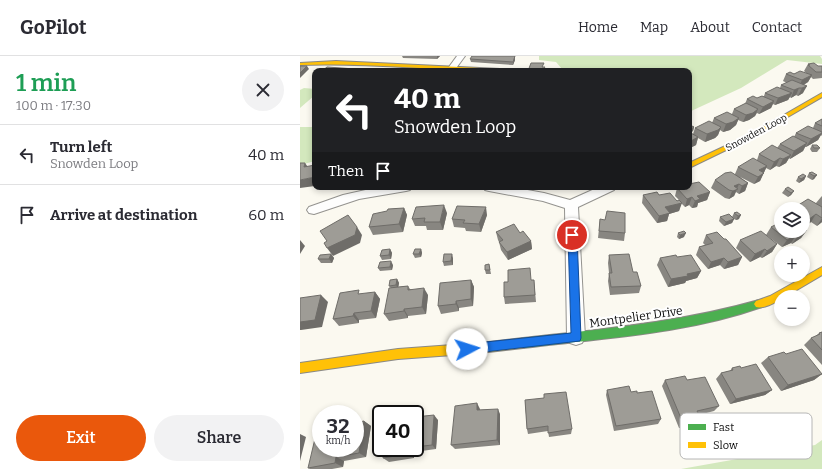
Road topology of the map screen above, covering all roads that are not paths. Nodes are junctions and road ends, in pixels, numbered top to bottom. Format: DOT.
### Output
graph roads {
  1 [pos="461,56"];
  2 [pos="300,64"];
  3 [pos="420,68"];
  4 [pos="452,68"];
  5 [pos="822,95"];
  6 [pos="692,165"];
  7 [pos="388,190"];
  8 [pos="506,190"];
  9 [pos="604,190"];
  10 [pos="572,205"];
  11 [pos="314,210"];
  12 [pos="822,271"];
  13 [pos="576,338"];
  14 [pos="300,368"];
  1 -- 4 [label="street"];
  2 -- 3 [label="street"];
  5 -- 6 [label="street, Snowden Loop"];
  7 -- 11 [label="street"];
  8 -- 10 [label="street"];
  9 -- 10 [label="street"];
  10 -- 13 [label="street"];
  12 -- 13 [label="street, Montpelier Drive"];
  13 -- 14 [label="street, Montpelier Drive"];
}
